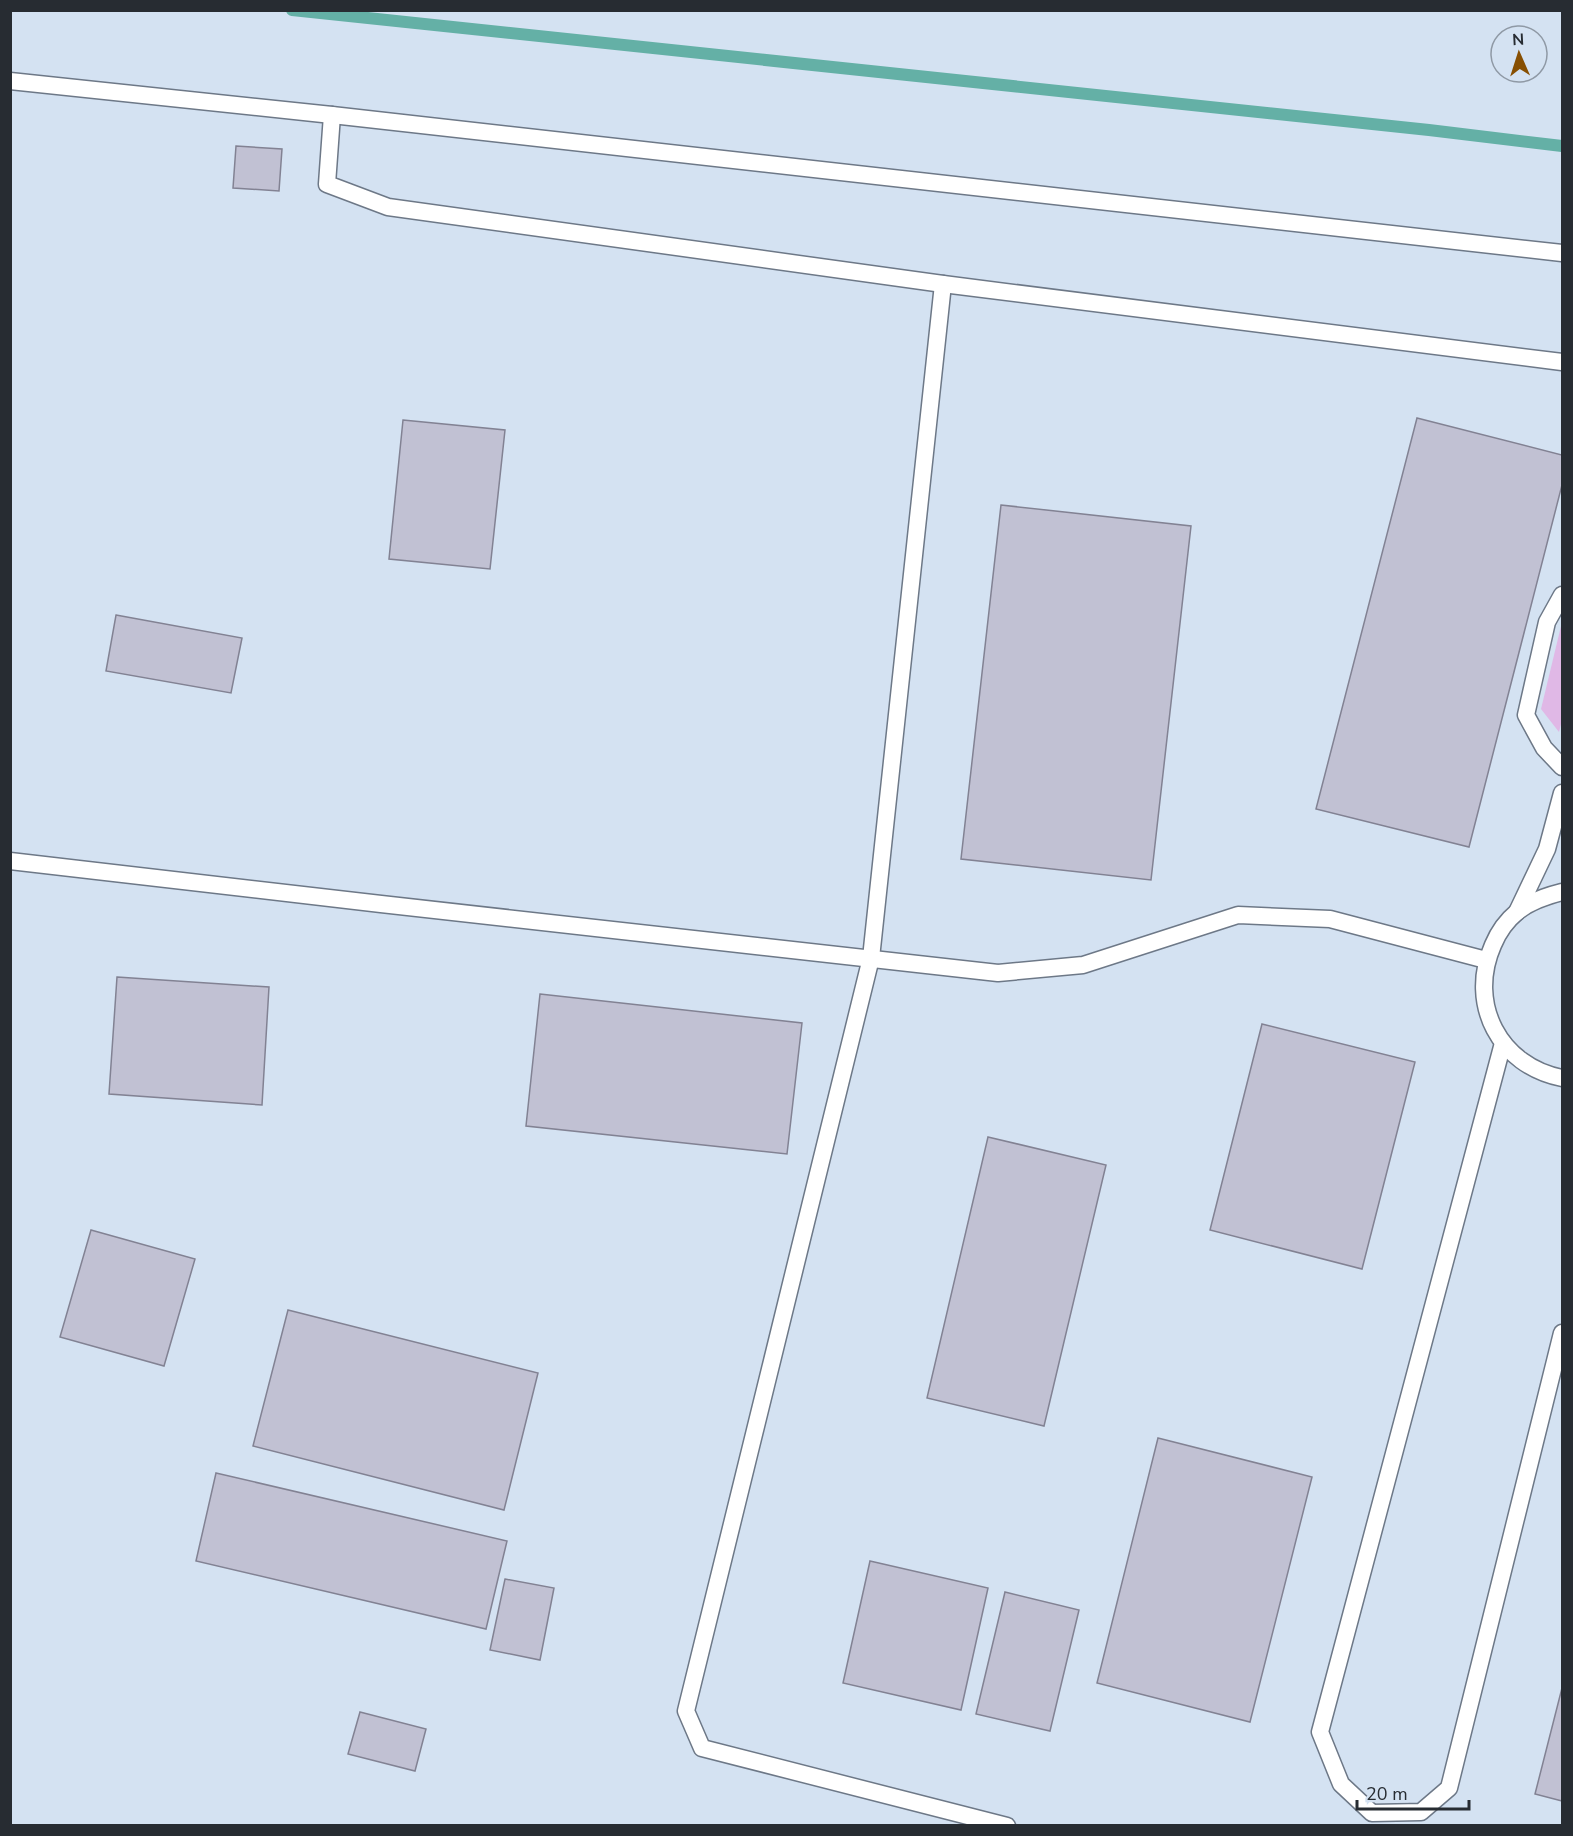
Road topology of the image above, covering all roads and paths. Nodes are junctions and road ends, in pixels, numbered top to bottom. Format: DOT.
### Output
graph roads {
  1 [pos="10,81"];
  2 [pos="332,115"];
  3 [pos="1563,253"];
  4 [pos="943,284"];
  5 [pos="1563,362"];
  6 [pos="1563,595"];
  7 [pos="1563,767"];
  8 [pos="1563,793"];
  9 [pos="10,861"];
  10 [pos="1563,892"];
  11 [pos="1517,912"];
  12 [pos="871,958"];
  13 [pos="1486,960"];
  14 [pos="1503,1043"];
  15 [pos="1563,1078"];
  16 [pos="1563,1333"];
  17 [pos="1371,1819"];
  18 [pos="1007,1826"];
  1 -- 2 [label="lane"];
  2 -- 3 [label="lane"];
  2 -- 4 [label="lane"];
  4 -- 5 [label="lane"];
  4 -- 12 [label="lane"];
  6 -- 7 [label="lane"];
  8 -- 11 [label="lane"];
  9 -- 12 [label="lane"];
  10 -- 11 [label="lane"];
  11 -- 13 [label="lane"];
  12 -- 13 [label="lane"];
  12 -- 18 [label="lane"];
  13 -- 14 [label="lane"];
  14 -- 15 [label="lane"];
  14 -- 17 [label="lane"];
  16 -- 17 [label="lane"];
}
